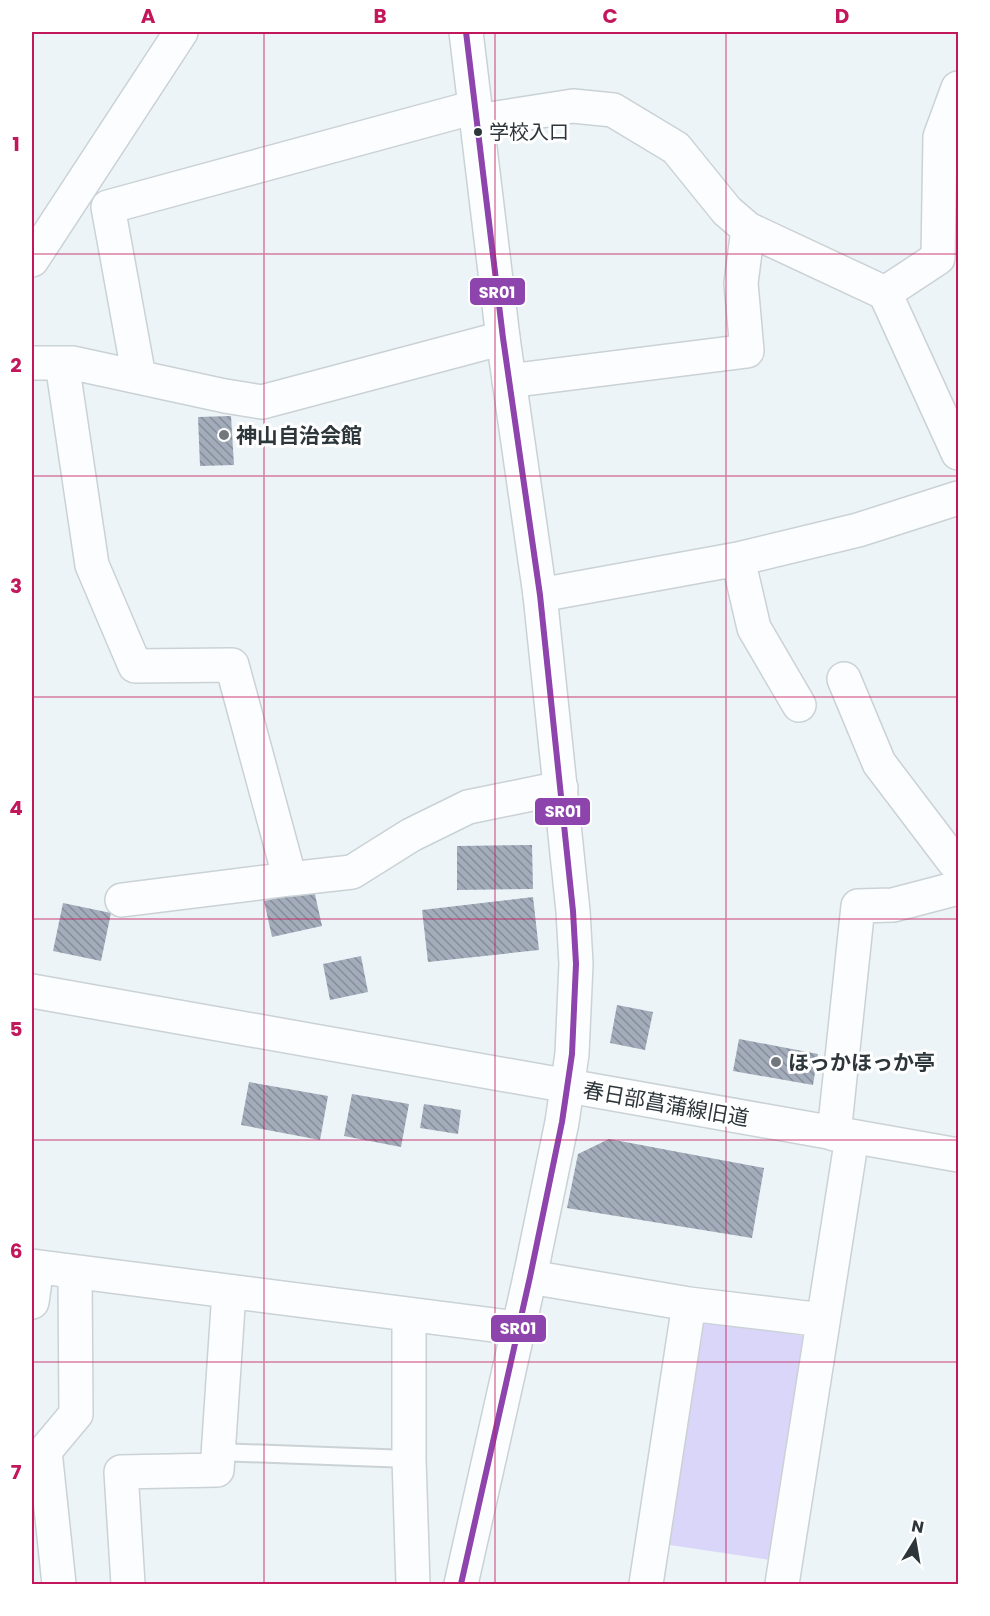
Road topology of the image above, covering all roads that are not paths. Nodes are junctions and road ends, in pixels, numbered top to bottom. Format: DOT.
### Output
graph roads {
  1 [pos="181,32"];
  2 [pos="466,32"];
  3 [pos="958,88"];
  4 [pos="476,114"];
  5 [pos="748,230"];
  6 [pos="32,260"];
  7 [pos="885,293"];
  8 [pos="503,338"];
  9 [pos="47,363"];
  10 [pos="139,377"];
  11 [pos="509,381"];
  12 [pos="958,453"];
  13 [pos="958,498"];
  14 [pos="738,559"];
  15 [pos="540,595"];
  16 [pos="844,679"];
  17 [pos="799,705"];
  18 [pos="561,788"];
  19 [pos="958,867"];
  20 [pos="290,879"];
  21 [pos="958,888"];
  22 [pos="122,900"];
  23 [pos="32,991"];
  24 [pos="568,1086"];
  25 [pos="843,1135"];
  26 [pos="958,1155"];
  27 [pos="34,1266"];
  28 [pos="75,1272"];
  29 [pos="530,1277"];
  30 [pos="229,1292"];
  31 [pos="32,1302"];
  32 [pos="689,1304"];
  33 [pos="409,1315"];
  34 [pos="823,1320"];
  35 [pos="517,1328"];
  36 [pos="218,1452"];
  37 [pos="409,1459"];
  38 [pos="59,1584"];
  39 [pos="128,1584"];
  40 [pos="413,1584"];
  41 [pos="461,1584"];
  42 [pos="645,1584"];
  43 [pos="782,1584"];
  1 -- 6 [label="street"];
  2 -- 4 [label="street, 春日部菖蒲線旧道"];
  3 -- 7 [label="street"];
  4 -- 5 [label="street"];
  4 -- 8 [label="street, 春日部菖蒲線旧道"];
  4 -- 10 [label="street"];
  5 -- 7 [label="street"];
  5 -- 11 [label="street"];
  7 -- 12 [label="street"];
  8 -- 10 [label="street"];
  8 -- 11 [label="street, 春日部菖蒲線旧道"];
  9 -- 10 [label="street"];
  9 -- 20 [label="street"];
  11 -- 15 [label="street, 春日部菖蒲線旧道"];
  13 -- 14 [label="street"];
  14 -- 15 [label="street"];
  14 -- 17 [label="street"];
  15 -- 18 [label="street, 春日部菖蒲線旧道"];
  16 -- 19 [label="street"];
  18 -- 20 [label="street"];
  18 -- 24 [label="street, 春日部菖蒲線旧道"];
  20 -- 22 [label="street"];
  21 -- 25 [label="street"];
  23 -- 24 [label="street"];
  24 -- 25 [label="street, 春日部菖蒲線旧道"];
  24 -- 29 [label="street"];
  25 -- 26 [label="street, 春日部菖蒲線旧道"];
  25 -- 34 [label="street"];
  27 -- 28 [label="street"];
  27 -- 31 [label="street"];
  28 -- 30 [label="street"];
  28 -- 38 [label="street"];
  29 -- 32 [label="street"];
  29 -- 35 [label="street"];
  30 -- 33 [label="street"];
  30 -- 36 [label="street"];
  32 -- 34 [label="street"];
  32 -- 42 [label="street"];
  33 -- 35 [label="street"];
  33 -- 37 [label="street"];
  34 -- 43 [label="street"];
  35 -- 41 [label="street"];
  36 -- 37 [label="lane"];
  36 -- 39 [label="street"];
  37 -- 40 [label="street"];
}
